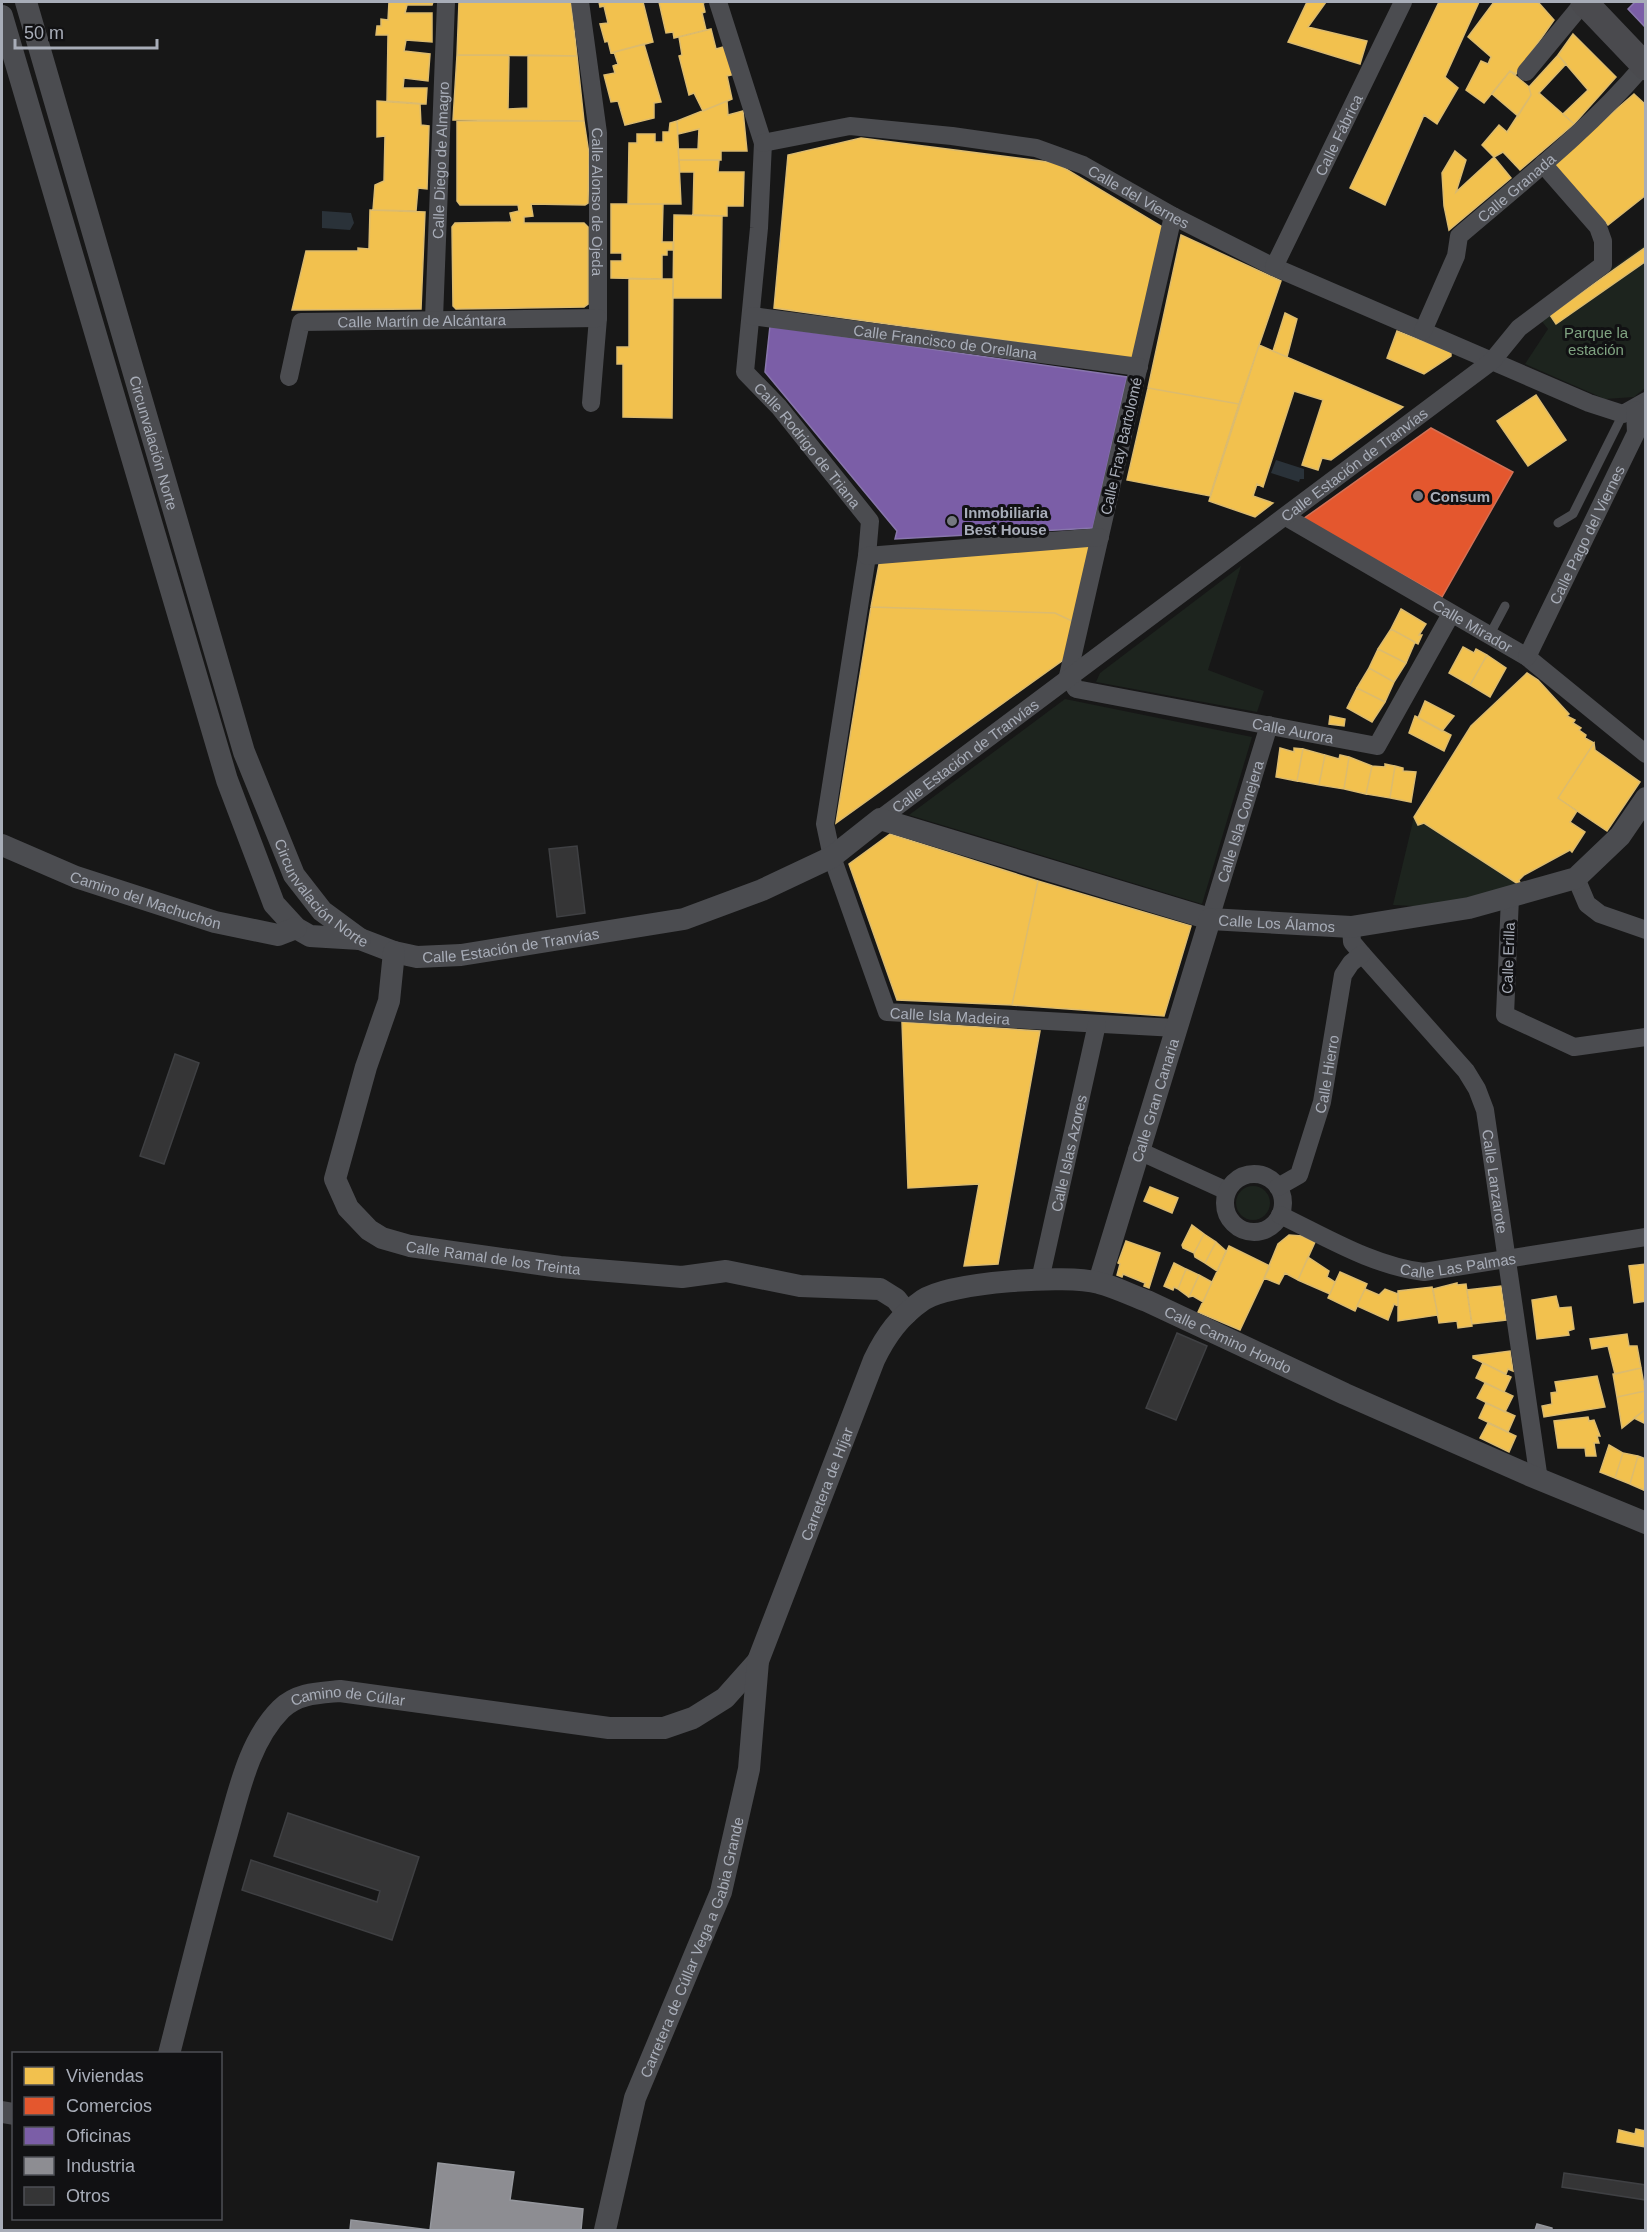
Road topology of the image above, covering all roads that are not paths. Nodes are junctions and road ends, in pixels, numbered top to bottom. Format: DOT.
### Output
graph roads {
  1 [pos="26,2"];
  2 [pos="446,2"];
  3 [pos="580,2"];
  4 [pos="718,2"];
  5 [pos="1403,2"];
  6 [pos="1584,2"];
  7 [pos="2,16"];
  8 [pos="1645,66"];
  9 [pos="1526,72"];
  10 [pos="763,143"];
  11 [pos="1543,164"];
  12 [pos="1173,216"];
  13 [pos="1274,267"];
  14 [pos="752,316"];
  15 [pos="598,318"];
  16 [pos="434,319"];
  17 [pos="1423,331"];
  18 [pos="1492,361"];
  19 [pos="1139,367"];
  20 [pos="289,378"];
  21 [pos="591,403"];
  22 [pos="1634,408"];
  23 [pos="1286,517"];
  24 [pos="1558,523"];
  25 [pos="1100,537"];
  26 [pos="867,556"];
  27 [pos="1504,606"];
  28 [pos="1451,614"];
  29 [pos="1489,636"];
  30 [pos="1527,657"];
  31 [pos="1068,676"];
  32 [pos="1269,725"];
  33 [pos="1646,754"];
  34 [pos="1646,798"];
  35 [pos="880,819"];
  36 [pos="2,845"];
  37 [pos="832,857"];
  38 [pos="294,875"];
  39 [pos="1576,878"];
  40 [pos="1510,897"];
  41 [pos="1210,919"];
  42 [pos="1351,927"];
  43 [pos="296,928"];
  44 [pos="1646,930"];
  45 [pos="360,939"];
  46 [pos="394,952"];
  47 [pos="1362,954"];
  48 [pos="1097,1024"];
  49 [pos="1176,1028"];
  50 [pos="1646,1037"];
  51 [pos="1137,1150"];
  52 [pos="1278,1187"];
  53 [pos="1227,1191"];
  54 [pos="1280,1215"];
  55 [pos="1646,1237"];
  56 [pos="1508,1261"];
  57 [pos="1040,1280"];
  58 [pos="1098,1282"];
  59 [pos="907,1313"];
  60 [pos="1539,1480"];
  61 [pos="1646,1523"];
  62 [pos="758,1661"];
  63 [pos="170,2052"];
  64 [pos="605,2230"];
  1 -- 38 [label="street, Circunvalación Norte"];
  2 -- 16 [label="street, Calle Diego de Almagro"];
  3 -- 15 [label="street, Calle Alonso de Ojeda"];
  4 -- 10 [label="street, Calle Rodrigo de Triana"];
  5 -- 13 [label="street, Calle Fábrica"];
  6 -- 8 [label="main road"];
  6 -- 9 [label="street"];
  7 -- 43 [label="street, Circunvalación Norte"];
  8 -- 11 [label="street, Calle Granada"];
  10 -- 12 [label="street, Calle del Viernes"];
  10 -- 14 [label="street, Calle Rodrigo de Triana"];
  11 -- 17 [label="street, Calle Granada"];
  11 -- 18 [label="street, Calle Estación de Tranvías"];
  12 -- 13 [label="street, Calle del Viernes"];
  12 -- 19 [label="street, Calle Fray Bartolomé"];
  13 -- 17 [label="street, Calle del Viernes"];
  14 -- 19 [label="street, Calle Francisco de Orellana"];
  14 -- 26 [label="street, Calle Rodrigo de Triana"];
  15 -- 16 [label="street, Calle Martín de Alcántara"];
  15 -- 21 [label="street, Calle Alonso de Ojeda"];
  16 -- 20 [label="street, Calle Martín de Alcántara"];
  17 -- 18 [label="street, Calle del Viernes"];
  18 -- 22 [label="street"];
  18 -- 23 [label="street, Calle Estación de Tranvías"];
  19 -- 25 [label="street, Calle Fray Bartolomé"];
  22 -- 24 [label="lane"];
  22 -- 30 [label="street, Calle Pago del Viernes"];
  23 -- 28 [label="street, Calle Mirador"];
  23 -- 31 [label="street, Calle Estación de Tranvías"];
  25 -- 26 [label="street"];
  25 -- 31 [label="street, Calle Fray Bartolomé"];
  26 -- 37 [label="street, Calle Rodrigo de Triana"];
  27 -- 29 [label="lane"];
  28 -- 29 [label="street, Calle Mirador"];
  28 -- 32 [label="street, Calle Aurora"];
  29 -- 30 [label="street, Calle Mirador"];
  30 -- 33 [label="street, Calle Mirador"];
  31 -- 32 [label="street, Calle Aurora"];
  31 -- 35 [label="street, Calle Estación de Tranvías"];
  32 -- 41 [label="street, Calle Isla Conejera"];
  34 -- 39 [label="street, Calle Los Álamos"];
  35 -- 37 [label="street, Calle Estación de Tranvías"];
  35 -- 41 [label="street, Calle Los Álamos"];
  36 -- 43 [label="street, Camino del Machuchón"];
  37 -- 46 [label="street, Calle Estación de Tranvías"];
  37 -- 48 [label="street, Calle Isla Madeira"];
  38 -- 43 [label="street"];
  38 -- 45 [label="street, Circunvalación Norte"];
  39 -- 40 [label="street, Calle Los Álamos"];
  39 -- 44 [label="street"];
  40 -- 42 [label="street, Calle Los Álamos"];
  40 -- 50 [label="street, Calle Erilla"];
  41 -- 42 [label="street, Calle Los Álamos"];
  41 -- 49 [label="street, Calle Gran Canaria"];
  42 -- 47 [label="street, Calle Lanzarote"];
  43 -- 45 [label="street, Circunvalación Norte"];
  45 -- 46 [label="street, Calle Estación de Tranvías"];
  46 -- 59 [label="street, Calle Ramal de los Treinta"];
  47 -- 52 [label="street, Calle Hierro"];
  47 -- 56 [label="street, Calle Lanzarote"];
  48 -- 49 [label="street, Calle Isla Madeira"];
  48 -- 57 [label="street, Calle Islas Azores"];
  49 -- 51 [label="street, Calle Gran Canaria"];
  51 -- 53 [label="street"];
  51 -- 58 [label="street, Calle Gran Canaria"];
  52 -- 53 [label="street"];
  52 -- 54 [label="street"];
  53 -- 54 [label="street"];
  54 -- 56 [label="street, Calle Las Palmas"];
  55 -- 56 [label="street, Calle Las Palmas"];
  56 -- 60 [label="street, Calle Lanzarote"];
  57 -- 58 [label="street, Calle Camino Hondo"];
  57 -- 59 [label="street, Calle Camino Hondo"];
  58 -- 60 [label="street, Calle Camino Hondo"];
  59 -- 62 [label="street, Carretera de Híjar"];
  60 -- 61 [label="street, Calle Camino Hondo"];
  62 -- 63 [label="street, Camino de Cúllar"];
  62 -- 64 [label="street, Carretera de Cúllar Vega a Gabia Grande"];
}
